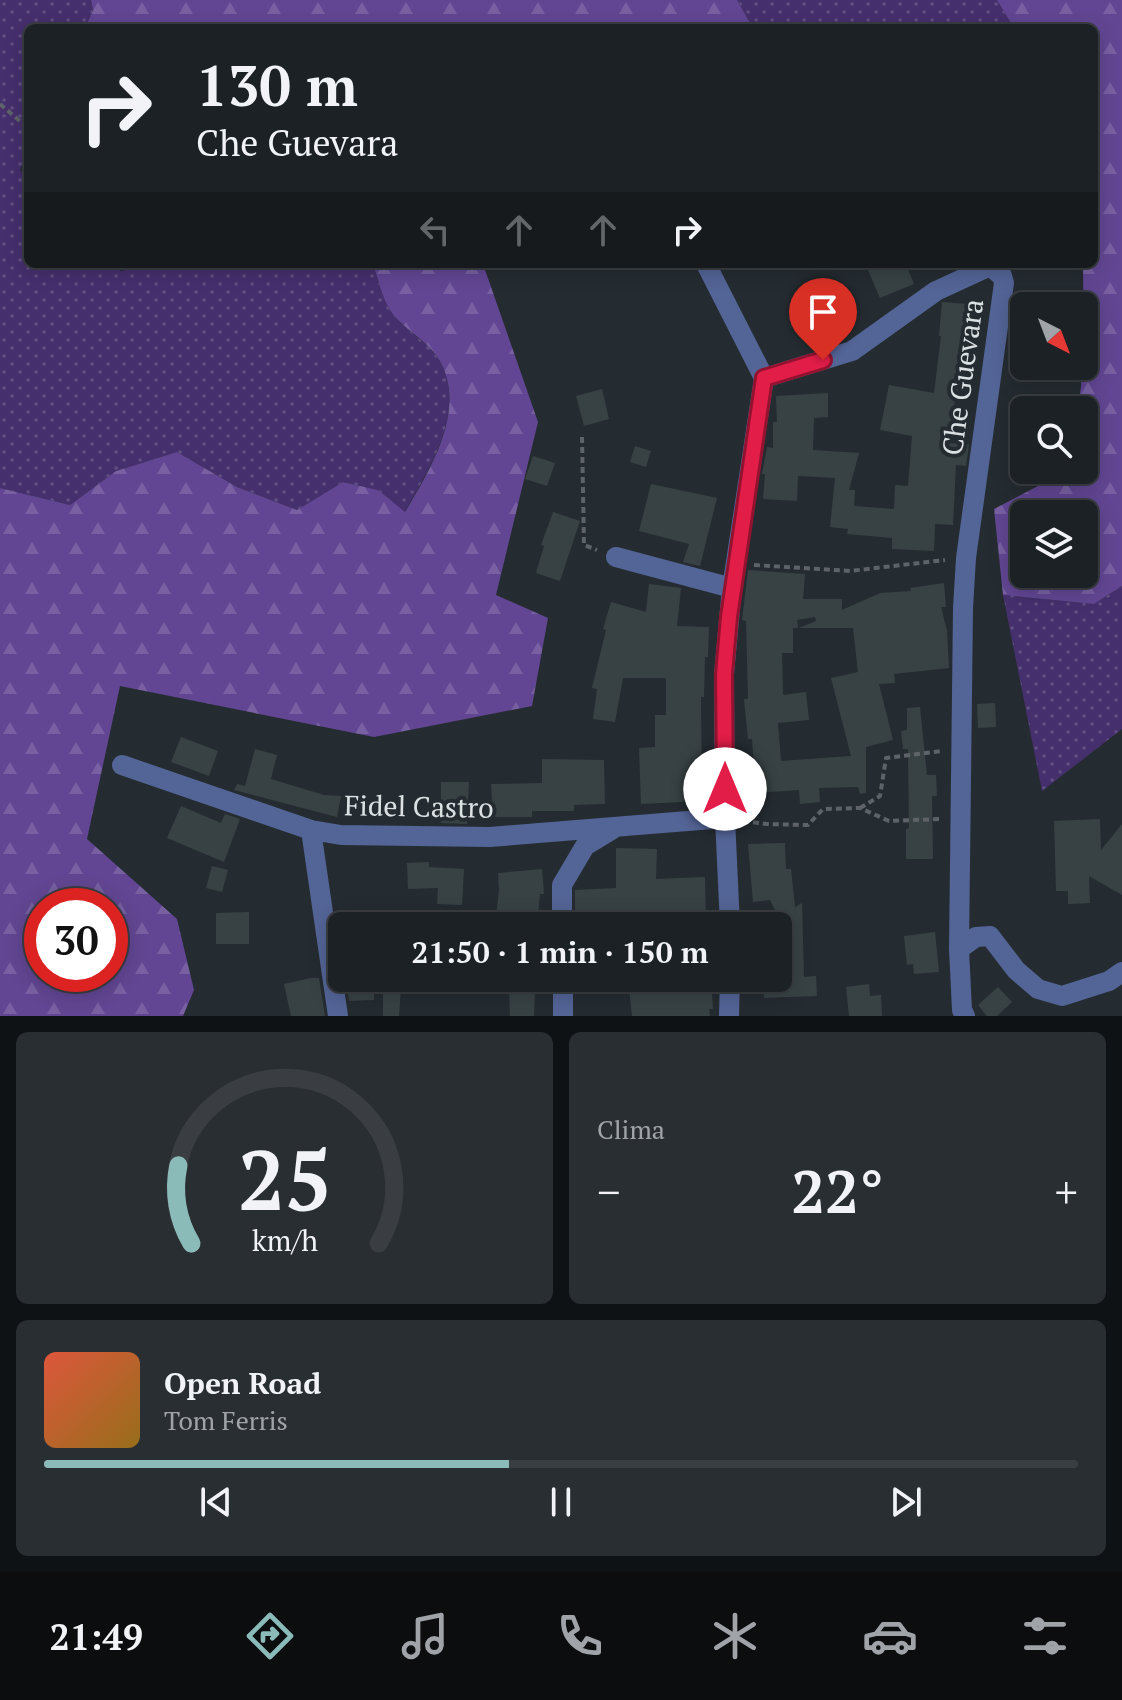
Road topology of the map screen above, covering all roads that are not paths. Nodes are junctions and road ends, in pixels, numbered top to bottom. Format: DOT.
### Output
graph roads {
  1 [pos="708,268"];
  2 [pos="764,378"];
  3 [pos="616,557"];
  4 [pos="732,588"];
  5 [pos="122,765"];
  6 [pos="725,818"];
  7 [pos="620,825"];
  8 [pos="311,830"];
  9 [pos="562,912"];
  10 [pos="729,912"];
  11 [pos="959,949"];
  12 [pos="1122,972"];
  13 [pos="563,992"];
  14 [pos="730,992"];
  15 [pos="338,1016"];
  16 [pos="563,1016"];
  17 [pos="729,1016"];
  18 [pos="965,1016"];
  1 -- 2 [label="street"];
  2 -- 4 [label="street"];
  2 -- 11 [label="street, Che Guevara"];
  3 -- 4 [label="street"];
  4 -- 6 [label="street"];
  5 -- 8 [label="street, Fidel Castro"];
  6 -- 7 [label="street, Fidel Castro"];
  6 -- 10 [label="street"];
  7 -- 8 [label="street, Fidel Castro"];
  7 -- 9 [label="street"];
  8 -- 15 [label="street"];
  11 -- 12 [label="street"];
  11 -- 18 [label="street, Che Guevara"];
  13 -- 16 [label="street"];
  14 -- 17 [label="street"];
}
